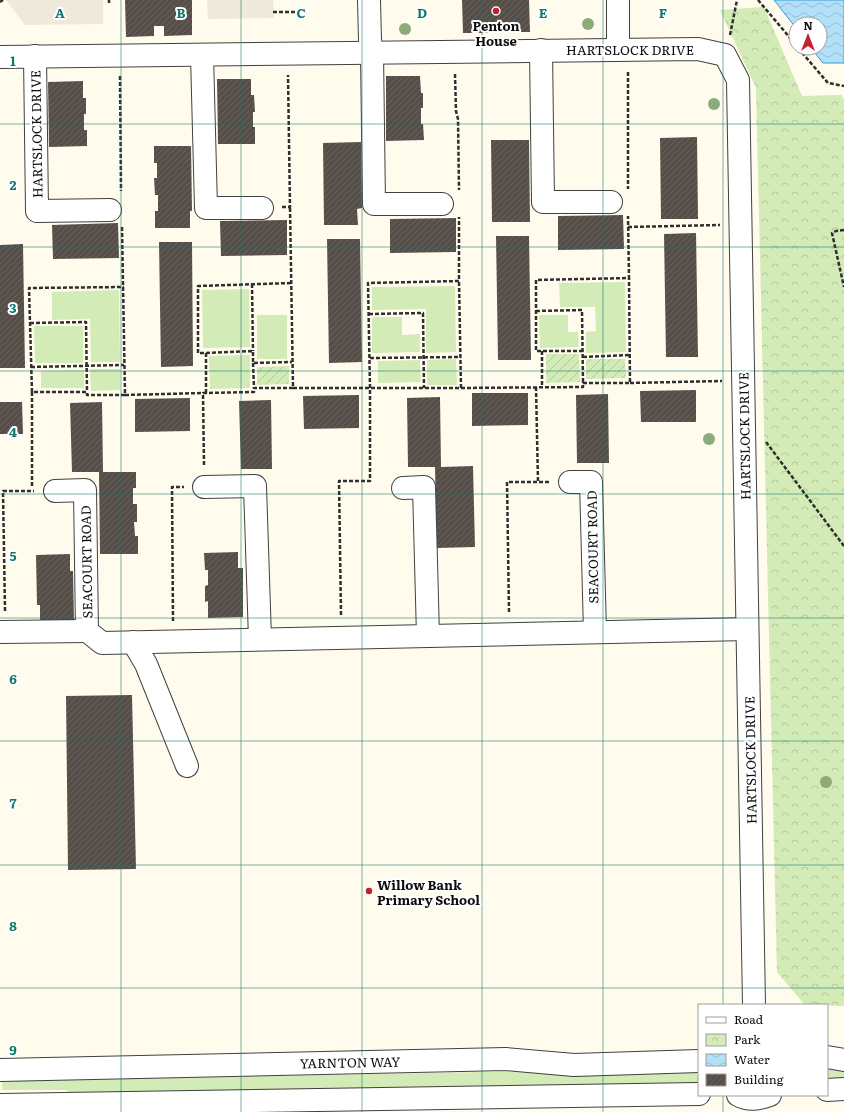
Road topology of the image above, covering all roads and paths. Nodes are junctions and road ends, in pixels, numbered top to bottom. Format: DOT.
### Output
graph roads {
  1 [pos="3,0"];
  2 [pos="369,0"];
  3 [pos="618,0"];
  4 [pos="737,0"];
  5 [pos="758,0"];
  6 [pos="0,2"];
  7 [pos="273,12"];
  8 [pos="307,12"];
  9 [pos="731,28"];
  10 [pos="788,36"];
  11 [pos="623,49"];
  12 [pos="541,50"];
  13 [pos="455,51"];
  14 [pos="372,52"];
  15 [pos="287,54"];
  16 [pos="202,55"];
  17 [pos="35,56"];
  18 [pos="119,56"];
  19 [pos="805,56"];
  20 [pos="0,57"];
  21 [pos="844,86"];
  22 [pos="620,202"];
  23 [pos="451,204"];
  24 [pos="290,207"];
  25 [pos="262,208"];
  26 [pos="116,210"];
  27 [pos="740,225"];
  28 [pos="628,227"];
  29 [pos="844,230"];
  30 [pos="629,278"];
  31 [pos="459,281"];
  32 [pos="292,283"];
  33 [pos="252,284"];
  34 [pos="124,287"];
  35 [pos="844,287"];
  36 [pos="536,310"];
  37 [pos="369,314"];
  38 [pos="30,323"];
  39 [pos="253,351"];
  40 [pos="542,351"];
  41 [pos="583,351"];
  42 [pos="206,353"];
  43 [pos="630,355"];
  44 [pos="461,356"];
  45 [pos="423,357"];
  46 [pos="583,357"];
  47 [pos="370,358"];
  48 [pos="292,362"];
  49 [pos="253,363"];
  50 [pos="124,365"];
  51 [pos="87,366"];
  52 [pos="31,367"];
  53 [pos="743,380"];
  54 [pos="583,383"];
  55 [pos="630,383"];
  56 [pos="536,387"];
  57 [pos="542,387"];
  58 [pos="254,388"];
  59 [pos="292,388"];
  60 [pos="370,388"];
  61 [pos="424,388"];
  62 [pos="461,388"];
  63 [pos="32,392"];
  64 [pos="87,392"];
  65 [pos="204,393"];
  66 [pos="125,394"];
  67 [pos="744,413"];
  68 [pos="538,482"];
  69 [pos="570,482"];
  70 [pos="204,487"];
  71 [pos="403,488"];
  72 [pos="32,491"];
  73 [pos="55,491"];
  74 [pos="844,546"];
  75 [pos="748,629"];
  76 [pos="87,631"];
  77 [pos="2,632"];
  78 [pos="594,632"];
  79 [pos="509,634"];
  80 [pos="428,636"];
  81 [pos="342,637"];
  82 [pos="260,639"];
  83 [pos="173,641"];
  84 [pos="134,642"];
  85 [pos="187,766"];
  86 [pos="754,1004"];
  87 [pos="828,1057"];
  88 [pos="844,1060"];
  89 [pos="698,1061"];
  90 [pos="0,1070"];
  91 [pos="828,1090"];
  92 [pos="844,1090"];
  93 [pos="698,1094"];
  94 [pos="740,1096"];
  95 [pos="767,1096"];
  96 [pos="0,1106"];
  1 -- 6 [label="path"];
  2 -- 14 [label="street"];
  3 -- 11 [label="street"];
  4 -- 9 [label="path"];
  5 -- 10 [label="path"];
  7 -- 8 [label="path"];
  11 -- 12 [label="street, HARTSLOCK DRIVE"];
  11 -- 22 [label="path"];
  11 -- 27 [label="street, HARTSLOCK DRIVE"];
  12 -- 13 [label="street, HARTSLOCK DRIVE"];
  12 -- 22 [label="street"];
  13 -- 14 [label="street, HARTSLOCK DRIVE"];
  13 -- 23 [label="path"];
  14 -- 15 [label="street, HARTSLOCK DRIVE"];
  14 -- 23 [label="street"];
  15 -- 16 [label="street, HARTSLOCK DRIVE"];
  15 -- 24 [label="path"];
  16 -- 18 [label="street, HARTSLOCK DRIVE"];
  16 -- 25 [label="street"];
  17 -- 18 [label="street, HARTSLOCK DRIVE"];
  17 -- 20 [label="street, HARTSLOCK DRIVE"];
  17 -- 26 [label="street, HARTSLOCK DRIVE"];
  18 -- 26 [label="path"];
  19 -- 21 [label="path"];
  22 -- 28 [label="path"];
  23 -- 31 [label="path"];
  24 -- 25 [label="path"];
  24 -- 32 [label="path"];
  26 -- 34 [label="path"];
  27 -- 28 [label="path"];
  27 -- 53 [label="street, HARTSLOCK DRIVE"];
  28 -- 30 [label="path"];
  29 -- 35 [label="path"];
  30 -- 36 [label="path"];
  30 -- 43 [label="path"];
  31 -- 37 [label="path"];
  31 -- 44 [label="path"];
  32 -- 33 [label="path"];
  32 -- 48 [label="path"];
  33 -- 39 [label="path"];
  33 -- 42 [label="path"];
  34 -- 38 [label="path"];
  34 -- 50 [label="path"];
  36 -- 40 [label="path"];
  36 -- 41 [label="path"];
  37 -- 45 [label="path"];
  37 -- 47 [label="path"];
  38 -- 51 [label="path"];
  38 -- 52 [label="path"];
  39 -- 42 [label="path"];
  39 -- 49 [label="path"];
  40 -- 41 [label="path"];
  40 -- 57 [label="path"];
  41 -- 46 [label="path"];
  42 -- 65 [label="path"];
  43 -- 46 [label="path"];
  43 -- 55 [label="path"];
  44 -- 45 [label="path"];
  44 -- 62 [label="path"];
  45 -- 47 [label="path"];
  45 -- 61 [label="path"];
  46 -- 54 [label="path"];
  47 -- 60 [label="path"];
  48 -- 49 [label="path"];
  48 -- 59 [label="path"];
  49 -- 58 [label="path"];
  50 -- 51 [label="path"];
  50 -- 66 [label="path"];
  51 -- 52 [label="path"];
  51 -- 64 [label="path"];
  52 -- 63 [label="path"];
  53 -- 55 [label="path"];
  53 -- 67 [label="street, HARTSLOCK DRIVE"];
  54 -- 55 [label="path"];
  54 -- 57 [label="path"];
  56 -- 57 [label="path"];
  56 -- 62 [label="path"];
  56 -- 68 [label="path"];
  58 -- 59 [label="path"];
  58 -- 65 [label="path"];
  59 -- 60 [label="path"];
  60 -- 61 [label="path"];
  60 -- 81 [label="path"];
  61 -- 62 [label="path"];
  63 -- 64 [label="path"];
  63 -- 72 [label="path"];
  64 -- 66 [label="path"];
  65 -- 66 [label="path"];
  65 -- 70 [label="path"];
  67 -- 74 [label="path"];
  67 -- 75 [label="street, HARTSLOCK DRIVE"];
  68 -- 69 [label="path"];
  68 -- 79 [label="path"];
  69 -- 78 [label="street, SEACOURT ROAD"];
  70 -- 82 [label="street"];
  70 -- 83 [label="path"];
  71 -- 80 [label="street"];
  72 -- 73 [label="path"];
  72 -- 77 [label="path"];
  73 -- 76 [label="street, SEACOURT ROAD"];
  75 -- 78 [label="street, SEACOURT ROAD"];
  75 -- 86 [label="street, HARTSLOCK DRIVE"];
  76 -- 77 [label="street"];
  76 -- 84 [label="street, SEACOURT ROAD"];
  78 -- 79 [label="street, SEACOURT ROAD"];
  79 -- 80 [label="street, SEACOURT ROAD"];
  80 -- 81 [label="street, SEACOURT ROAD"];
  81 -- 82 [label="street, SEACOURT ROAD"];
  82 -- 83 [label="street, SEACOURT ROAD"];
  83 -- 84 [label="street, SEACOURT ROAD"];
  84 -- 85 [label="street"];
  87 -- 88 [label="street"];
  89 -- 90 [label="street, YARNTON WAY"];
  91 -- 92 [label="street"];
  93 -- 96 [label="street"];
  94 -- 95 [label="street"];
}
